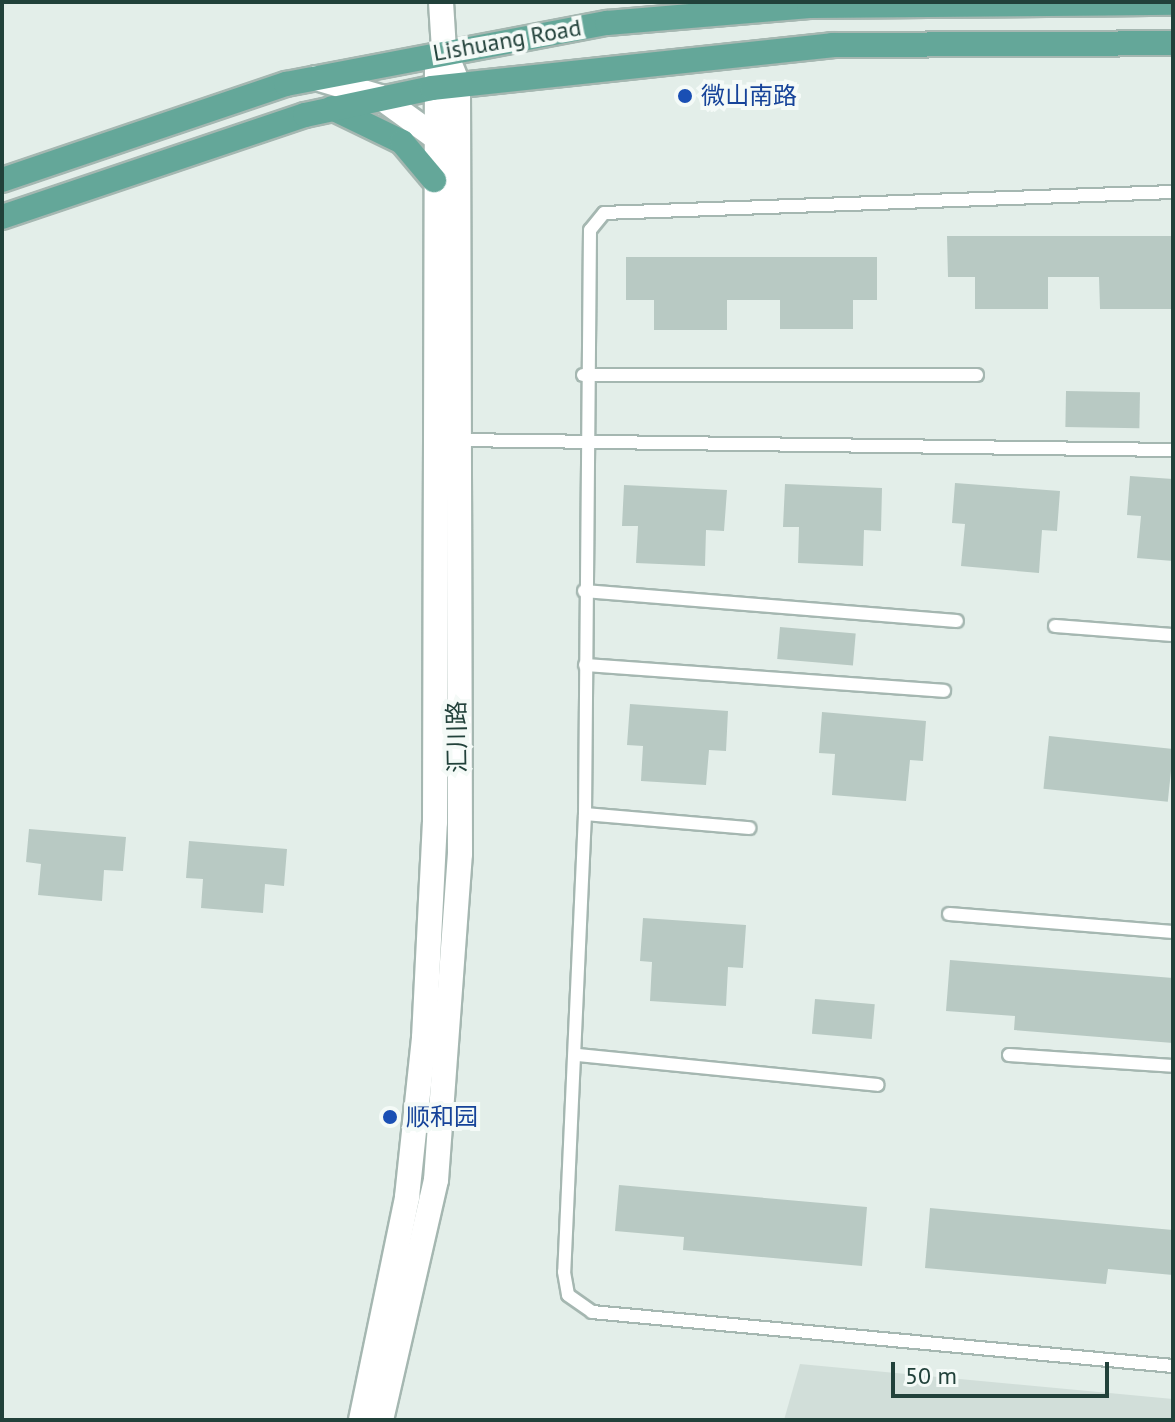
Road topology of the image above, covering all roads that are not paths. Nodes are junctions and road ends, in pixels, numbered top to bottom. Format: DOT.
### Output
graph roads {
  1 [pos="441,2"];
  2 [pos="1173,3"];
  3 [pos="1173,43"];
  4 [pos="444,50"];
  5 [pos="314,78"];
  6 [pos="458,84"];
  7 [pos="432,88"];
  8 [pos="380,97"];
  9 [pos="332,108"];
  10 [pos="433,132"];
  11 [pos="445,178"];
  12 [pos="2,180"];
  13 [pos="1173,192"];
  14 [pos="2,217"];
  15 [pos="583,375"];
  16 [pos="977,375"];
  17 [pos="448,440"];
  18 [pos="583,445"];
  19 [pos="1173,450"];
  20 [pos="584,591"];
  21 [pos="957,621"];
  22 [pos="1055,626"];
  23 [pos="1173,635"];
  24 [pos="585,665"];
  25 [pos="944,691"];
  26 [pos="585,814"];
  27 [pos="749,828"];
  28 [pos="949,914"];
  29 [pos="1173,932"];
  30 [pos="578,1055"];
  31 [pos="1009,1055"];
  32 [pos="1173,1066"];
  33 [pos="878,1085"];
  34 [pos="1173,1366"];
  35 [pos="361,1420"];
  36 [pos="381,1420"];
  1 -- 4 [label="street, 汇川路"];
  2 -- 4 [label="main road, Lishuang Road"];
  3 -- 6 [label="main road, Lishuang Road"];
  4 -- 5 [label="main road, Lishuang Road"];
  4 -- 6 [label="street, 汇川路"];
  4 -- 7 [label="street, 汇川路"];
  5 -- 8 [label="street"];
  5 -- 12 [label="main road, Lishuang Road"];
  6 -- 7 [label="main road, Lishuang Road"];
  6 -- 11 [label="street, 汇川路"];
  7 -- 8 [label="main road, Lishuang Road"];
  7 -- 10 [label="street, 汇川路"];
  8 -- 9 [label="main road, Lishuang Road"];
  8 -- 10 [label="street"];
  9 -- 11 [label="main road"];
  9 -- 14 [label="main road, Lishuang Road"];
  10 -- 11 [label="street, 汇川路"];
  11 -- 17 [label="street, 汇川路"];
  13 -- 15 [label="lane"];
  15 -- 16 [label="lane"];
  15 -- 18 [label="lane"];
  17 -- 18 [label="lane"];
  17 -- 35 [label="street, 汇川路"];
  17 -- 36 [label="street, 汇川路"];
  18 -- 19 [label="lane"];
  18 -- 20 [label="lane"];
  20 -- 21 [label="lane"];
  20 -- 24 [label="lane"];
  22 -- 23 [label="lane"];
  24 -- 25 [label="lane"];
  24 -- 26 [label="lane"];
  26 -- 27 [label="lane"];
  26 -- 30 [label="lane"];
  28 -- 29 [label="lane"];
  30 -- 33 [label="lane"];
  30 -- 34 [label="lane"];
  31 -- 32 [label="lane"];
}
